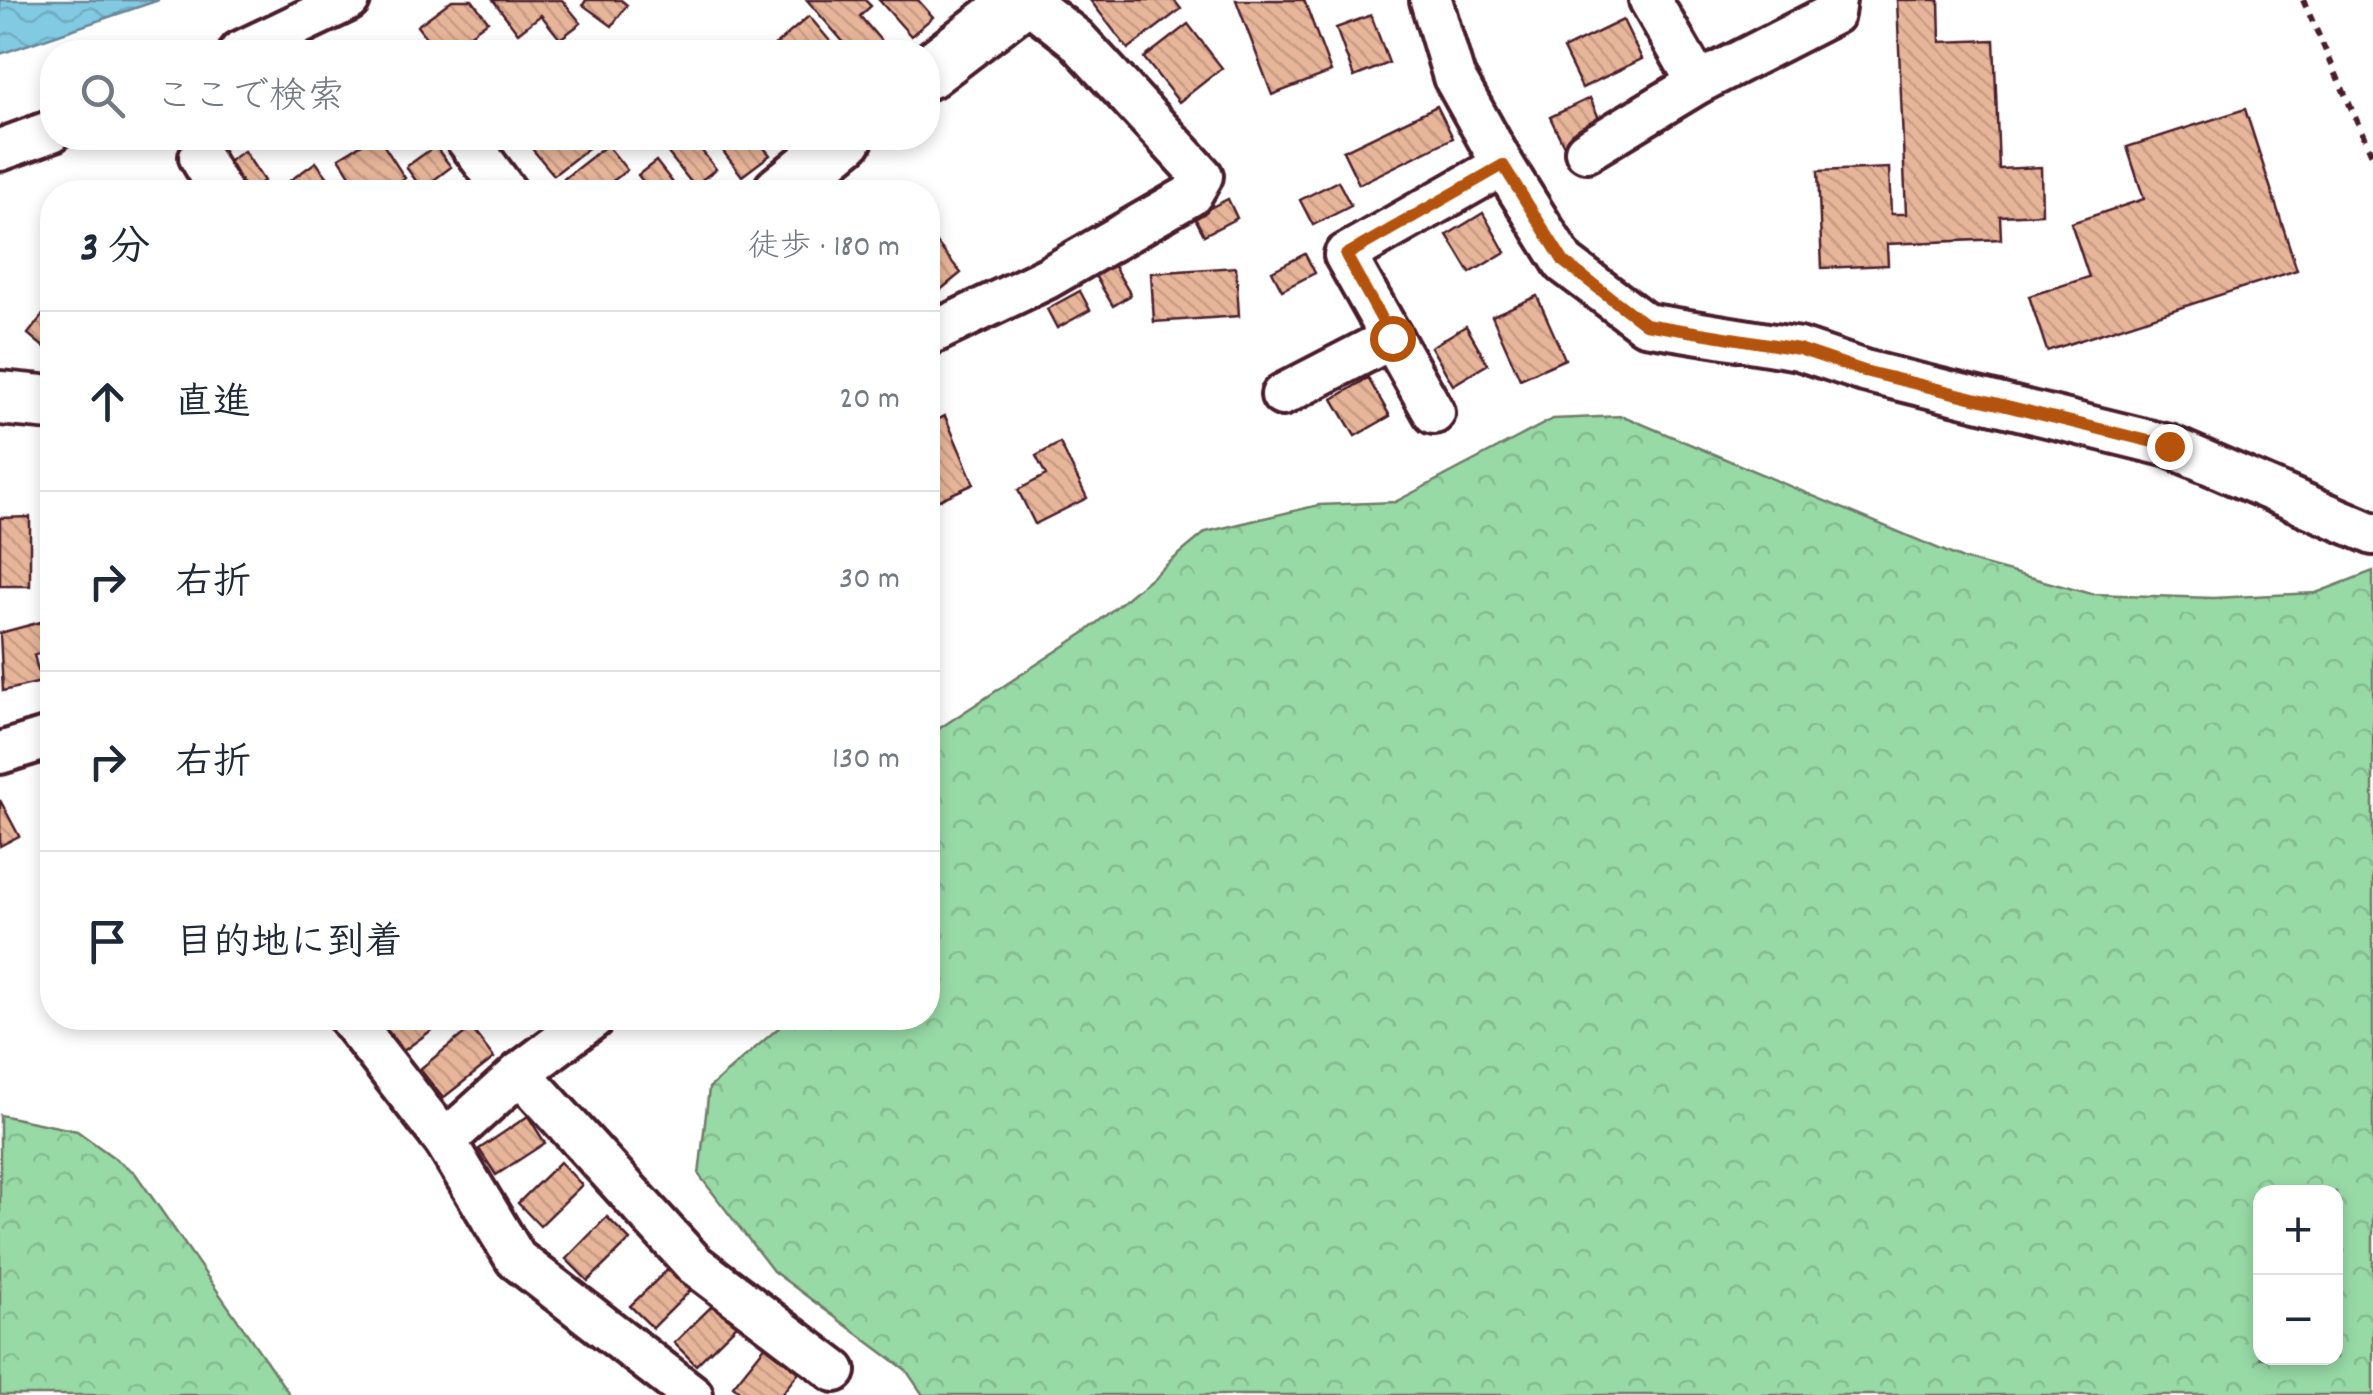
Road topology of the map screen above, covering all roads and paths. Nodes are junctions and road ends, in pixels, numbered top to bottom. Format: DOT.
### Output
graph roads {
  1 [pos="350,0"];
  2 [pos="1024,0"];
  3 [pos="1431,0"];
  4 [pos="1650,0"];
  5 [pos="1835,0"];
  6 [pos="2304,0"];
  7 [pos="265,40"];
  8 [pos="940,63"];
  9 [pos="1698,83"];
  10 [pos="40,135"];
  11 [pos="0,150"];
  12 [pos="475,150"];
  13 [pos="831,150"];
  14 [pos="1586,151"];
  15 [pos="200,157"];
  16 [pos="2373,157"];
  17 [pos="1503,165"];
  18 [pos="214,180"];
  19 [pos="497,180"];
  20 [pos="795,180"];
  21 [pos="940,329"];
  22 [pos="1392,338"];
  23 [pos="1282,395"];
  24 [pos="0,398"];
  25 [pos="40,402"];
  26 [pos="1434,413"];
  27 [pos="2373,534"];
  28 [pos="40,743"];
  29 [pos="0,753"];
  30 [pos="358,1030"];
  31 [pos="577,1030"];
  32 [pos="520,1073"];
  33 [pos="445,1141"];
  34 [pos="835,1371"];
  35 [pos="692,1395"];
  1 -- 7 [label="street"];
  2 -- 8 [label="main road"];
  2 -- 21 [label="street"];
  3 -- 17 [label="street"];
  4 -- 9 [label="street"];
  5 -- 9 [label="street"];
  6 -- 16 [label="path"];
  9 -- 14 [label="street"];
  10 -- 11 [label="street"];
  12 -- 19 [label="street"];
  13 -- 20 [label="main road"];
  15 -- 18 [label="street"];
  17 -- 22 [label="street"];
  17 -- 27 [label="street"];
  22 -- 23 [label="street"];
  22 -- 26 [label="street"];
  24 -- 25 [label="main road"];
  28 -- 29 [label="street"];
  30 -- 33 [label="street"];
  31 -- 32 [label="street"];
  32 -- 33 [label="street"];
  32 -- 34 [label="street"];
  33 -- 35 [label="street"];
}
